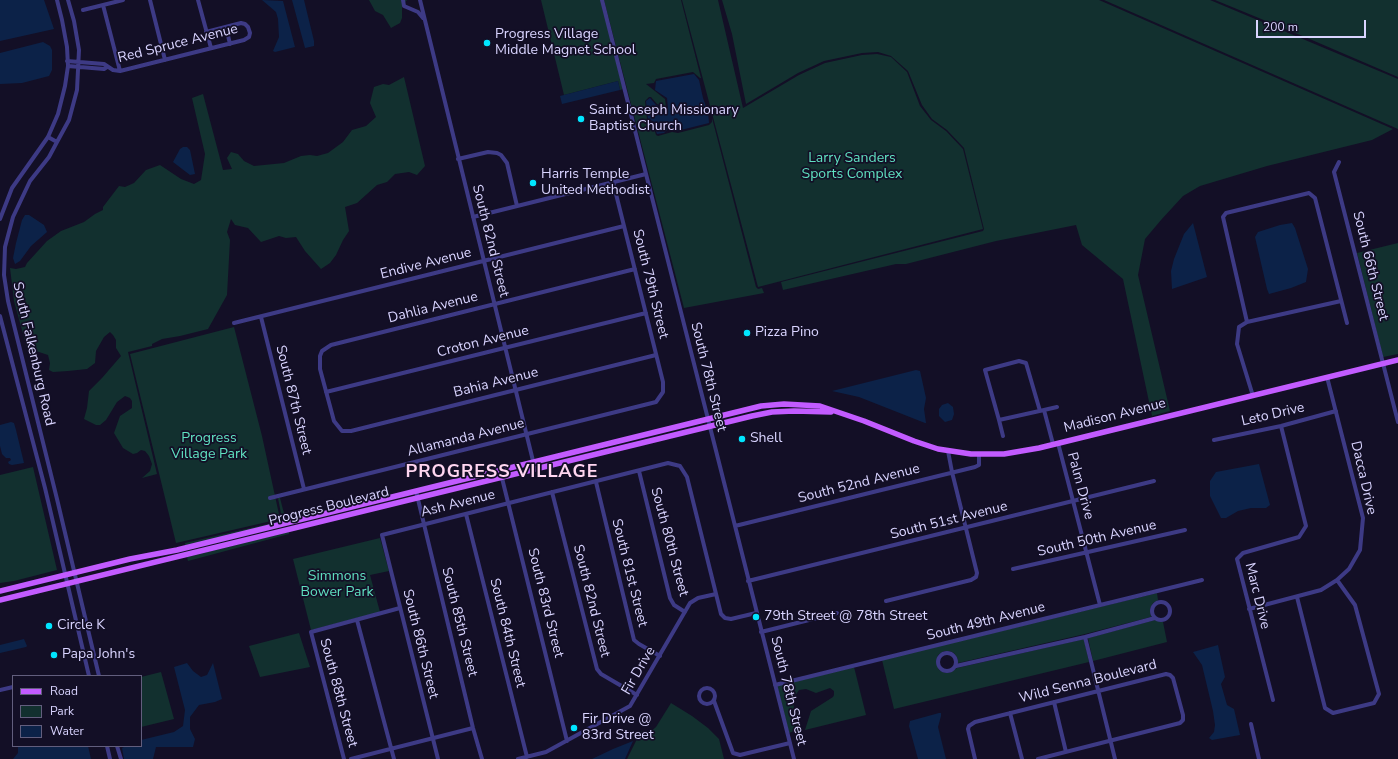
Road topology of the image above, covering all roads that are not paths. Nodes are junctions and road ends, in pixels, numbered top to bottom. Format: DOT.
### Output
graph roads {
  1 [pos="56,0"];
  2 [pos="68,0"];
  3 [pos="123,0"];
  4 [pos="150,0"];
  5 [pos="198,0"];
  6 [pos="403,0"];
  7 [pos="420,0"];
  8 [pos="602,0"];
  9 [pos="103,5"];
  10 [pos="83,10"];
  11 [pos="423,18"];
  12 [pos="226,27"];
  13 [pos="206,32"];
  14 [pos="230,44"];
  15 [pos="211,48"];
  16 [pos="165,60"];
  17 [pos="68,61"];
  18 [pos="79,62"];
  19 [pos="68,66"];
  20 [pos="97,66"];
  21 [pos="79,67"];
  22 [pos="120,71"];
  23 [pos="48,137"];
  24 [pos="58,142"];
  25 [pos="458,159"];
  26 [pos="1339,162"];
  27 [pos="646,174"];
  28 [pos="613,182"];
  29 [pos="518,206"];
  30 [pos="473,217"];
  31 [pos="0,219"];
  32 [pos="624,226"];
  33 [pos="0,247"];
  34 [pos="6,247"];
  35 [pos="484,261"];
  36 [pos="634,269"];
  37 [pos="1342,301"];
  38 [pos="494,304"];
  39 [pos="646,313"];
  40 [pos="0,316"];
  41 [pos="261,317"];
  42 [pos="1247,322"];
  43 [pos="234,323"];
  44 [pos="1347,323"];
  45 [pos="505,347"];
  46 [pos="656,355"];
  47 [pos="1398,360"];
  48 [pos="1383,364"];
  49 [pos="1327,377"];
  50 [pos="516,390"];
  51 [pos="326,392"];
  52 [pos="662,392"];
  53 [pos="1253,396"];
  54 [pos="1057,407"];
  55 [pos="1042,410"];
  56 [pos="1336,411"];
  57 [pos="840,413"];
  58 [pos="708,419"];
  59 [pos="999,420"];
  60 [pos="1398,422"];
  61 [pos="709,426"];
  62 [pos="1281,426"];
  63 [pos="526,434"];
  64 [pos="1003,436"];
  65 [pos="621,440"];
  66 [pos="1214,440"];
  67 [pos="1056,444"];
  68 [pos="623,447"];
  69 [pos="948,451"];
  70 [pos="979,455"];
  71 [pos="533,462"];
  72 [pos="535,469"];
  73 [pos="500,470"];
  74 [pos="639,471"];
  75 [pos="952,472"];
  76 [pos="502,477"];
  77 [pos="1154,481"];
  78 [pos="596,482"];
  79 [pos="304,489"];
  80 [pos="416,491"];
  81 [pos="552,492"];
  82 [pos="270,498"];
  83 [pos="418,498"];
  84 [pos="1073,502"];
  85 [pos="508,503"];
  86 [pos="326,513"];
  87 [pos="466,514"];
  88 [pos="328,520"];
  89 [pos="424,524"];
  90 [pos="277,525"];
  91 [pos="735,526"];
  92 [pos="966,528"];
  93 [pos="291,529"];
  94 [pos="1185,530"];
  95 [pos="382,535"];
  96 [pos="222,546"];
  97 [pos="1086,552"];
  98 [pos="1013,569"];
  99 [pos="75,573"];
  100 [pos="66,575"];
  101 [pos="1202,580"];
  102 [pos="1337,580"];
  103 [pos="748,581"];
  104 [pos="77,582"];
  105 [pos="68,584"];
  106 [pos="0,591"];
  107 [pos="716,594"];
  108 [pos="1297,597"];
  109 [pos="0,600"];
  110 [pos="886,601"];
  111 [pos="1100,605"];
  112 [pos="400,608"];
  113 [pos="1249,609"];
  114 [pos="685,612"];
  115 [pos="756,613"];
  116 [pos="837,614"];
  117 [pos="1155,618"];
  118 [pos="357,620"];
  119 [pos="761,632"];
  120 [pos="1085,636"];
  121 [pos="660,656"];
  122 [pos="956,666"];
  123 [pos="89,675"];
  124 [pos="99,675"];
  125 [pos="775,685"];
  126 [pos="12,687"];
  127 [pos="0,690"];
  128 [pos="1098,691"];
  129 [pos="637,695"];
  130 [pos="1273,700"];
  131 [pos="714,701"];
  132 [pos="1054,702"];
  133 [pos="1010,713"];
  134 [pos="1251,724"];
  135 [pos="473,728"];
  136 [pos="433,739"];
  137 [pos="568,741"];
  138 [pos="1111,741"];
  139 [pos="790,743"];
  140 [pos="107,747"];
  141 [pos="117,747"];
  142 [pos="392,749"];
  143 [pos="1066,752"];
  144 [pos="527,757"];
  145 [pos="110,759"];
  146 [pos="121,759"];
  147 [pos="344,759"];
  148 [pos="351,759"];
  149 [pos="394,759"];
  150 [pos="438,759"];
  151 [pos="482,759"];
  152 [pos="518,759"];
  153 [pos="794,759"];
  154 [pos="975,759"];
  155 [pos="1022,759"];
  156 [pos="1038,759"];
  157 [pos="1115,759"];
  158 [pos="1259,759"];
  1 -- 17 [label="street"];
  2 -- 18 [label="street, South Falkenburg Road"];
  3 -- 9 [label="street"];
  4 -- 16 [label="street"];
  5 -- 13 [label="street"];
  6 -- 11 [label="street"];
  7 -- 11 [label="street, South 82nd Street"];
  8 -- 27 [label="street, South 78th Street"];
  9 -- 10 [label="street"];
  9 -- 22 [label="street"];
  11 -- 25 [label="street, South 82nd Street"];
  12 -- 13 [label="street, Red Spruce Avenue"];
  12 -- 14 [label="street"];
  12 -- 14 [label="street, Red Spruce Avenue"];
  13 -- 15 [label="street"];
  14 -- 15 [label="street, Red Spruce Avenue"];
  15 -- 16 [label="street, Red Spruce Avenue"];
  16 -- 22 [label="street, Red Spruce Avenue"];
  17 -- 18 [label="street, Red Spruce Avenue"];
  17 -- 19 [label="street"];
  18 -- 20 [label="street, Red Spruce Avenue"];
  18 -- 21 [label="street, South Falkenburg Road"];
  19 -- 21 [label="street, Red Spruce Avenue"];
  19 -- 23 [label="street"];
  20 -- 21 [label="street, Red Spruce Avenue"];
  20 -- 22 [label="street, Red Spruce Avenue"];
  21 -- 24 [label="street, South Falkenburg Road"];
  23 -- 24 [label="street"];
  23 -- 31 [label="street"];
  24 -- 34 [label="street, South Falkenburg Road"];
  25 -- 29 [label="street"];
  25 -- 30 [label="street, South 82nd Street"];
  26 -- 48 [label="street, South 66th Street"];
  27 -- 28 [label="street"];
  27 -- 58 [label="street, South 78th Street"];
  28 -- 29 [label="street"];
  28 -- 32 [label="street, South 79th Street"];
  29 -- 30 [label="street"];
  30 -- 35 [label="street, South 82nd Street"];
  32 -- 35 [label="street, Endive Avenue"];
  32 -- 36 [label="street, South 79th Street"];
  33 -- 34 [label="street"];
  34 -- 99 [label="street, South Falkenburg Road"];
  35 -- 38 [label="street, South 82nd Street"];
  35 -- 41 [label="street, Endive Avenue"];
  36 -- 38 [label="street, Dahlia Avenue"];
  36 -- 39 [label="street, South 79th Street"];
  37 -- 42 [label="street"];
  37 -- 42 [label="street"];
  37 -- 44 [label="street"];
  38 -- 45 [label="street, South 82nd Street"];
  38 -- 51 [label="street, Dahlia Avenue"];
  39 -- 45 [label="street, Croton Avenue"];
  39 -- 46 [label="street, South 79th Street"];
  40 -- 100 [label="street, South Falkenburg Road"];
  41 -- 43 [label="street, Endive Avenue"];
  41 -- 79 [label="street, South 87th Street"];
  42 -- 53 [label="street"];
  45 -- 50 [label="street, South 82nd Street"];
  45 -- 51 [label="street, Croton Avenue"];
  46 -- 50 [label="street, Bahia Avenue"];
  46 -- 52 [label="street, South 79th Street"];
  47 -- 48 [label="main road, Madison Avenue"];
  48 -- 49 [label="main road, Madison Avenue"];
  48 -- 60 [label="street, South 66th Street"];
  49 -- 53 [label="main road, Madison Avenue"];
  49 -- 56 [label="street, Dacca Drive"];
  50 -- 51 [label="street, Bahia Avenue"];
  50 -- 63 [label="street, South 82nd Street"];
  52 -- 63 [label="street, Allamanda Avenue"];
  53 -- 67 [label="main road, Madison Avenue"];
  54 -- 55 [label="street"];
  55 -- 59 [label="street"];
  55 -- 59 [label="street, Palm Drive"];
  55 -- 67 [label="street, Palm Drive"];
  56 -- 62 [label="street, Leto Drive"];
  56 -- 102 [label="street, Dacca Drive"];
  57 -- 58 [label="main road, Madison Avenue"];
  57 -- 61 [label="main road, Madison Avenue"];
  57 -- 69 [label="main road, Madison Avenue"];
  58 -- 61 [label="street, South 78th Street"];
  58 -- 65 [label="main road, Progress Boulevard"];
  59 -- 64 [label="street"];
  61 -- 68 [label="main road, Progress Boulevard"];
  61 -- 91 [label="street, South 78th Street"];
  62 -- 66 [label="street, Leto Drive"];
  62 -- 113 [label="street, Marc Drive"];
  63 -- 71 [label="street, South 82nd Street"];
  63 -- 79 [label="street, Allamanda Avenue"];
  65 -- 68 [label="main road"];
  65 -- 71 [label="main road, Progress Boulevard"];
  67 -- 70 [label="main road, Madison Avenue"];
  67 -- 84 [label="street, Palm Drive"];
  68 -- 72 [label="main road, Progress Boulevard"];
  69 -- 70 [label="main road, Madison Avenue"];
  69 -- 75 [label="street"];
  70 -- 75 [label="street, South 52nd Avenue"];
  71 -- 72 [label="street, South 82nd Street"];
  71 -- 73 [label="main road, Progress Boulevard"];
  72 -- 76 [label="main road, Progress Boulevard"];
  73 -- 76 [label="street, South 83rd Street"];
  73 -- 80 [label="main road, Progress Boulevard"];
  74 -- 78 [label="street, Ash Avenue"];
  74 -- 107 [label="street, Ash Avenue"];
  74 -- 114 [label="street, South 80th Street"];
  75 -- 91 [label="street, South 52nd Avenue"];
  75 -- 92 [label="street"];
  76 -- 83 [label="main road, Progress Boulevard"];
  76 -- 85 [label="street, South 83rd Street"];
  77 -- 84 [label="street, South 51st Avenue"];
  78 -- 81 [label="street, Ash Avenue"];
  78 -- 121 [label="street, South 81st Street"];
  79 -- 82 [label="street, Allamanda Avenue"];
  80 -- 83 [label="street, South 85th Street"];
  80 -- 86 [label="main road, Progress Boulevard"];
  81 -- 85 [label="street, Ash Avenue"];
  81 -- 129 [label="street, South 82nd Street"];
  83 -- 88 [label="main road, Progress Boulevard"];
  83 -- 89 [label="street, South 85th Street"];
  84 -- 92 [label="street, South 51st Avenue"];
  84 -- 97 [label="street, Palm Drive"];
  85 -- 87 [label="street, Ash Avenue"];
  85 -- 137 [label="street, South 83rd Street"];
  86 -- 88 [label="main road"];
  86 -- 90 [label="main road, Progress Boulevard"];
  87 -- 89 [label="street, Ash Avenue"];
  87 -- 144 [label="street, South 84th Street"];
  88 -- 93 [label="main road, Progress Boulevard"];
  89 -- 95 [label="street, Ash Avenue"];
  89 -- 135 [label="street, South 85th Street"];
  90 -- 93 [label="main road"];
  90 -- 96 [label="main road"];
  90 -- 99 [label="main road, Progress Boulevard"];
  91 -- 103 [label="street, South 78th Street"];
  92 -- 103 [label="street, South 51st Avenue"];
  92 -- 110 [label="street"];
  93 -- 96 [label="main road, Progress Boulevard"];
  94 -- 97 [label="street, South 50th Avenue"];
  95 -- 112 [label="street, South 86th Street"];
  96 -- 104 [label="main road, Progress Boulevard"];
  97 -- 98 [label="street, South 50th Avenue"];
  97 -- 111 [label="street, Palm Drive"];
  99 -- 100 [label="main road, Progress Boulevard"];
  99 -- 104 [label="street, South Falkenburg Road"];
  100 -- 105 [label="street, South Falkenburg Road"];
  100 -- 106 [label="main road, Progress Boulevard"];
  101 -- 111 [label="street, South 49th Avenue"];
  102 -- 108 [label="street, Dacca Drive"];
  102 -- 108 [label="street"];
  103 -- 115 [label="street, South 78th Street"];
  104 -- 105 [label="main road, Progress Boulevard"];
  104 -- 124 [label="street, South Falkenburg Road"];
  105 -- 109 [label="main road, Progress Boulevard"];
  105 -- 123 [label="street, South Falkenburg Road"];
  107 -- 114 [label="street, Fir Drive"];
  107 -- 115 [label="street"];
  108 -- 113 [label="street, Dacca Drive"];
  111 -- 125 [label="street, South 49th Avenue"];
  112 -- 118 [label="street"];
  112 -- 136 [label="street, South 86th Street"];
  113 -- 130 [label="street, Marc Drive"];
  114 -- 121 [label="street, Fir Drive"];
  115 -- 119 [label="street, South 78th Street"];
  116 -- 119 [label="street"];
  117 -- 117 [label="street"];
  117 -- 120 [label="street"];
  118 -- 142 [label="street"];
  118 -- 147 [label="street, South 88th Street"];
  119 -- 125 [label="street, South 78th Street"];
  120 -- 122 [label="street"];
  120 -- 128 [label="street"];
  121 -- 129 [label="street, Fir Drive"];
  122 -- 122 [label="street"];
  125 -- 139 [label="street, South 78th Street"];
  126 -- 127 [label="street"];
  128 -- 132 [label="street, Wild Senna Boulevard"];
  128 -- 138 [label="street"];
  128 -- 138 [label="street, Wild Senna Boulevard"];
  129 -- 137 [label="street, Fir Drive"];
  131 -- 131 [label="street"];
  131 -- 139 [label="street"];
  132 -- 133 [label="street, Wild Senna Boulevard"];
  132 -- 143 [label="street"];
  133 -- 154 [label="street, Wild Senna Boulevard"];
  133 -- 155 [label="street"];
  134 -- 158 [label="street"];
  135 -- 136 [label="street"];
  135 -- 151 [label="street, South 85th Street"];
  136 -- 142 [label="street"];
  136 -- 150 [label="street, South 86th Street"];
  137 -- 144 [label="street, Fir Drive"];
  138 -- 143 [label="street, Wild Senna Boulevard"];
  138 -- 157 [label="street"];
  139 -- 153 [label="street, South 78th Street"];
  140 -- 145 [label="street"];
  141 -- 146 [label="street"];
  142 -- 148 [label="street"];
  142 -- 149 [label="street"];
  143 -- 156 [label="street, Wild Senna Boulevard"];
  144 -- 152 [label="street, Fir Drive"];
}
